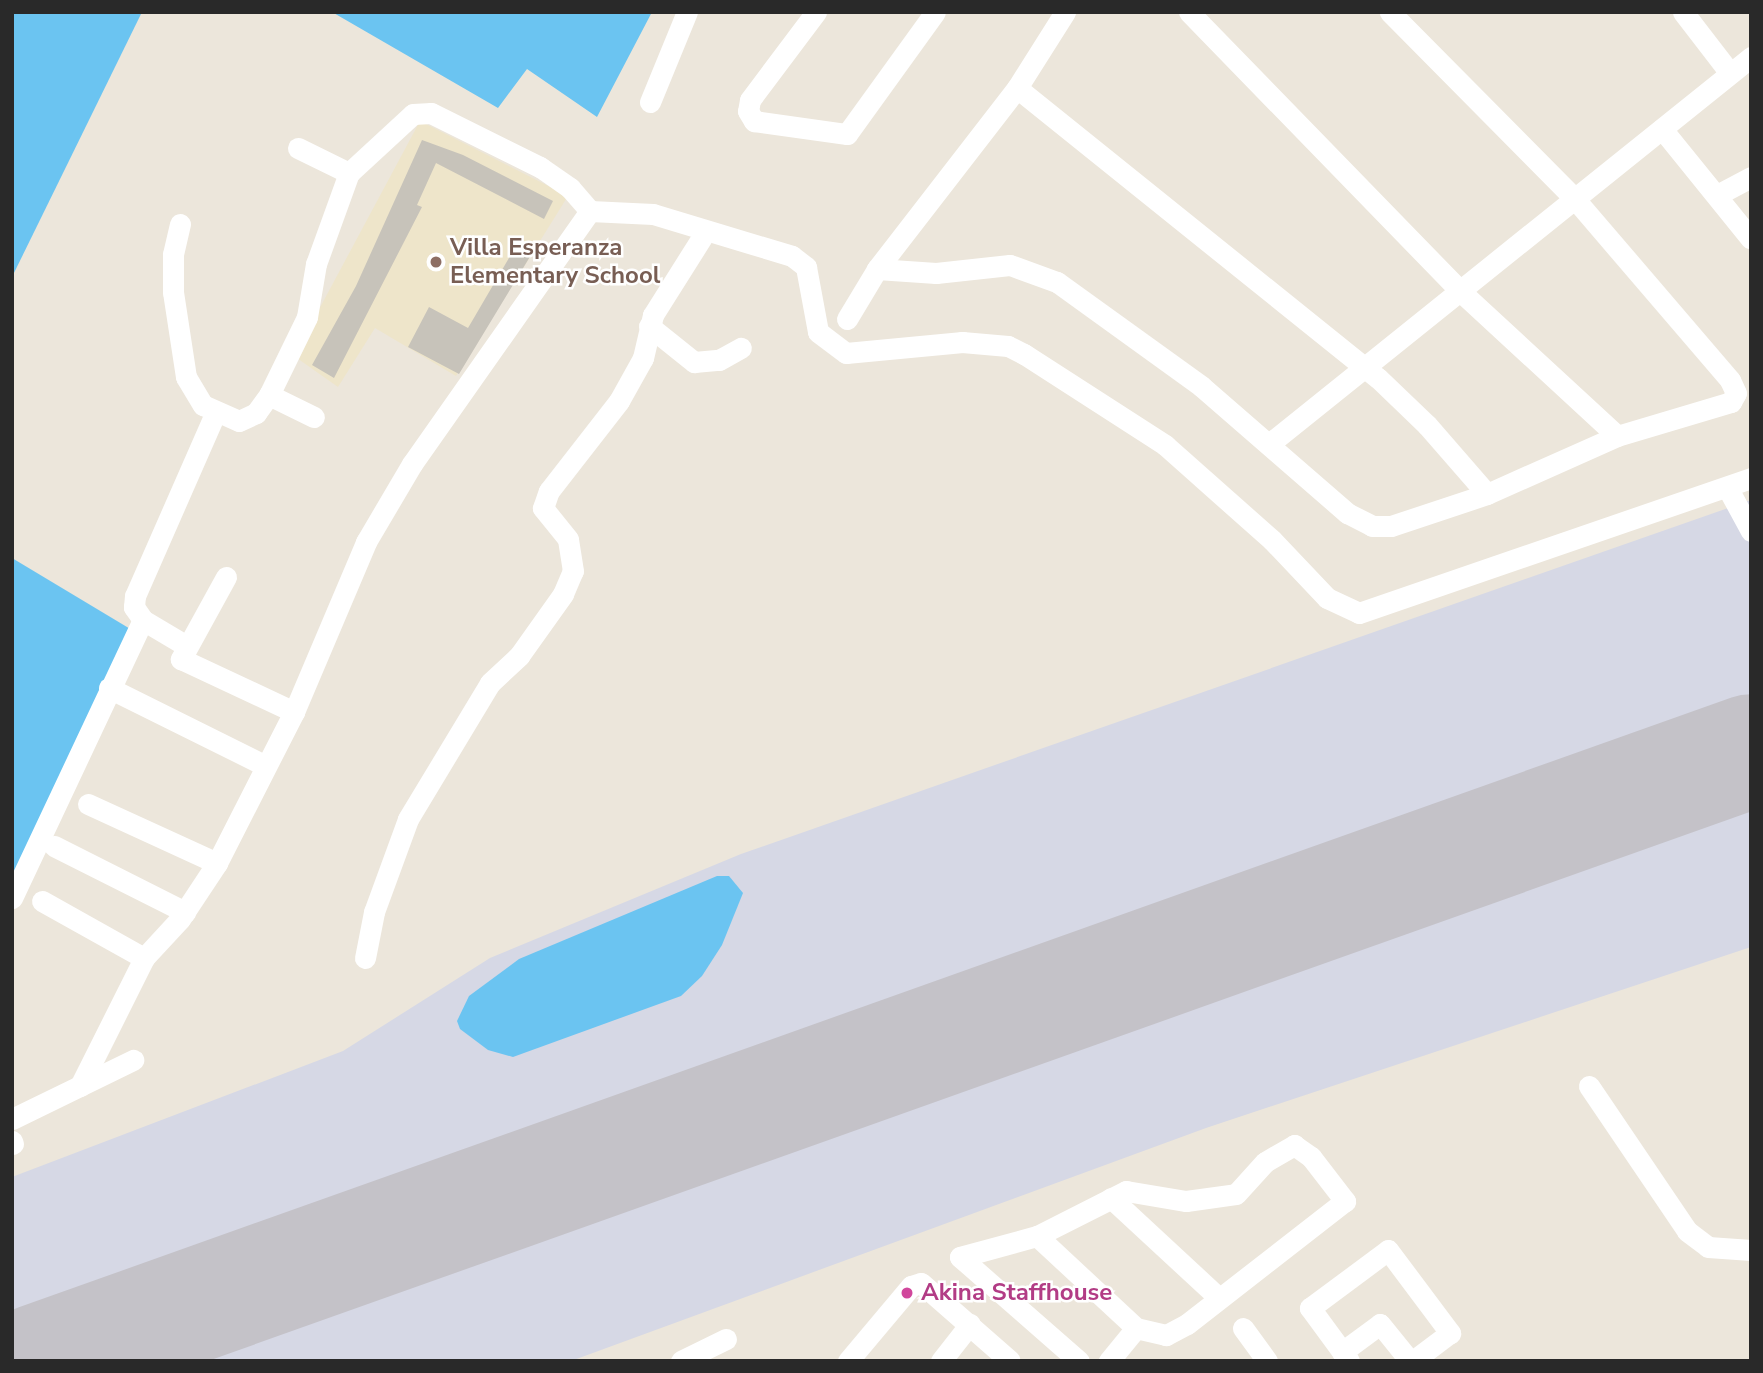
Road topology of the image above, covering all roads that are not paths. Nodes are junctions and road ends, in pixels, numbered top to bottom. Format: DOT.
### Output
graph roads {
  1 [pos="687,12"];
  2 [pos="935,12"];
  3 [pos="1065,12"];
  4 [pos="1189,12"];
  5 [pos="1390,12"];
  6 [pos="1683,12"];
  7 [pos="805,16"];
  8 [pos="1413,21"];
  9 [pos="1751,57"];
  10 [pos="1730,74"];
  11 [pos="1017,88"];
  12 [pos="650,102"];
  13 [pos="1662,129"];
  14 [pos="299,148"];
  15 [pos="349,173"];
  16 [pos="1751,177"];
  17 [pos="1717,195"];
  18 [pos="1574,198"];
  19 [pos="590,211"];
  20 [pos="180,224"];
  21 [pos="706,231"];
  22 [pos="1751,239"];
  23 [pos="877,269"];
  24 [pos="1459,290"];
  25 [pos="846,319"];
  26 [pos="649,326"];
  27 [pos="741,348"];
  28 [pos="1363,367"];
  29 [pos="269,395"];
  30 [pos="215,414"];
  31 [pos="314,417"];
  32 [pos="1617,436"];
  33 [pos="1269,444"];
  34 [pos="1751,478"];
  35 [pos="1727,486"];
  36 [pos="1487,494"];
  37 [pos="1751,531"];
  38 [pos="226,577"];
  39 [pos="143,620"];
  40 [pos="185,645"];
  41 [pos="109,688"];
  42 [pos="294,712"];
  43 [pos="266,766"];
  44 [pos="88,804"];
  45 [pos="54,846"];
  46 [pos="217,863"];
  47 [pos="12,898"];
  48 [pos="42,901"];
  49 [pos="185,912"];
  50 [pos="144,958"];
  51 [pos="365,958"];
  52 [pos="133,1059"];
  53 [pos="80,1086"];
  54 [pos="1589,1086"];
  55 [pos="12,1119"];
  56 [pos="1111,1198"];
  57 [pos="1037,1236"];
  58 [pos="1751,1250"];
  59 [pos="1219,1298"];
  60 [pos="970,1324"];
  61 [pos="1136,1328"];
  62 [pos="1243,1328"];
  63 [pos="726,1339"];
  64 [pos="1345,1356"];
  65 [pos="1258,1358"];
  66 [pos="681,1361"];
  67 [pos="848,1361"];
  68 [pos="941,1361"];
  69 [pos="1010,1361"];
  70 [pos="1079,1361"];
  71 [pos="1109,1361"];
  72 [pos="1412,1361"];
  1 -- 12 [label="street"];
  2 -- 7 [label="street"];
  3 -- 11 [label="street"];
  4 -- 24 [label="street"];
  5 -- 8 [label="street"];
  6 -- 10 [label="street"];
  8 -- 18 [label="street"];
  9 -- 10 [label="street"];
  10 -- 13 [label="street"];
  11 -- 23 [label="street"];
  11 -- 28 [label="street"];
  13 -- 17 [label="street"];
  13 -- 18 [label="street"];
  14 -- 15 [label="street"];
  15 -- 19 [label="street"];
  15 -- 29 [label="street"];
  16 -- 17 [label="street"];
  17 -- 22 [label="street"];
  18 -- 24 [label="street"];
  18 -- 32 [label="street"];
  19 -- 21 [label="street"];
  19 -- 42 [label="street"];
  20 -- 30 [label="street"];
  21 -- 26 [label="street"];
  21 -- 35 [label="street"];
  23 -- 25 [label="street"];
  23 -- 33 [label="street"];
  24 -- 28 [label="street"];
  24 -- 32 [label="street"];
  26 -- 27 [label="street"];
  26 -- 51 [label="street"];
  28 -- 33 [label="street"];
  28 -- 36 [label="street"];
  29 -- 30 [label="street"];
  29 -- 31 [label="street"];
  30 -- 39 [label="street"];
  32 -- 36 [label="street"];
  33 -- 36 [label="street"];
  34 -- 35 [label="street"];
  35 -- 37 [label="street"];
  38 -- 40 [label="street"];
  39 -- 40 [label="street"];
  39 -- 41 [label="street"];
  40 -- 42 [label="street"];
  41 -- 43 [label="street"];
  41 -- 47 [label="street"];
  42 -- 43 [label="street"];
  43 -- 46 [label="street"];
  44 -- 46 [label="street"];
  45 -- 49 [label="street"];
  46 -- 49 [label="street"];
  48 -- 50 [label="street"];
  49 -- 50 [label="street"];
  50 -- 53 [label="street"];
  52 -- 53 [label="street"];
  53 -- 55 [label="street"];
  54 -- 58 [label="street"];
  56 -- 57 [label="street"];
  56 -- 59 [label="street"];
  56 -- 59 [label="street"];
  57 -- 61 [label="street"];
  57 -- 70 [label="street"];
  59 -- 61 [label="street"];
  60 -- 67 [label="street"];
  60 -- 68 [label="street"];
  60 -- 69 [label="street"];
  61 -- 71 [label="street"];
  62 -- 65 [label="street"];
  63 -- 66 [label="street"];
  64 -- 72 [label="street"];
  64 -- 72 [label="street"];
}
